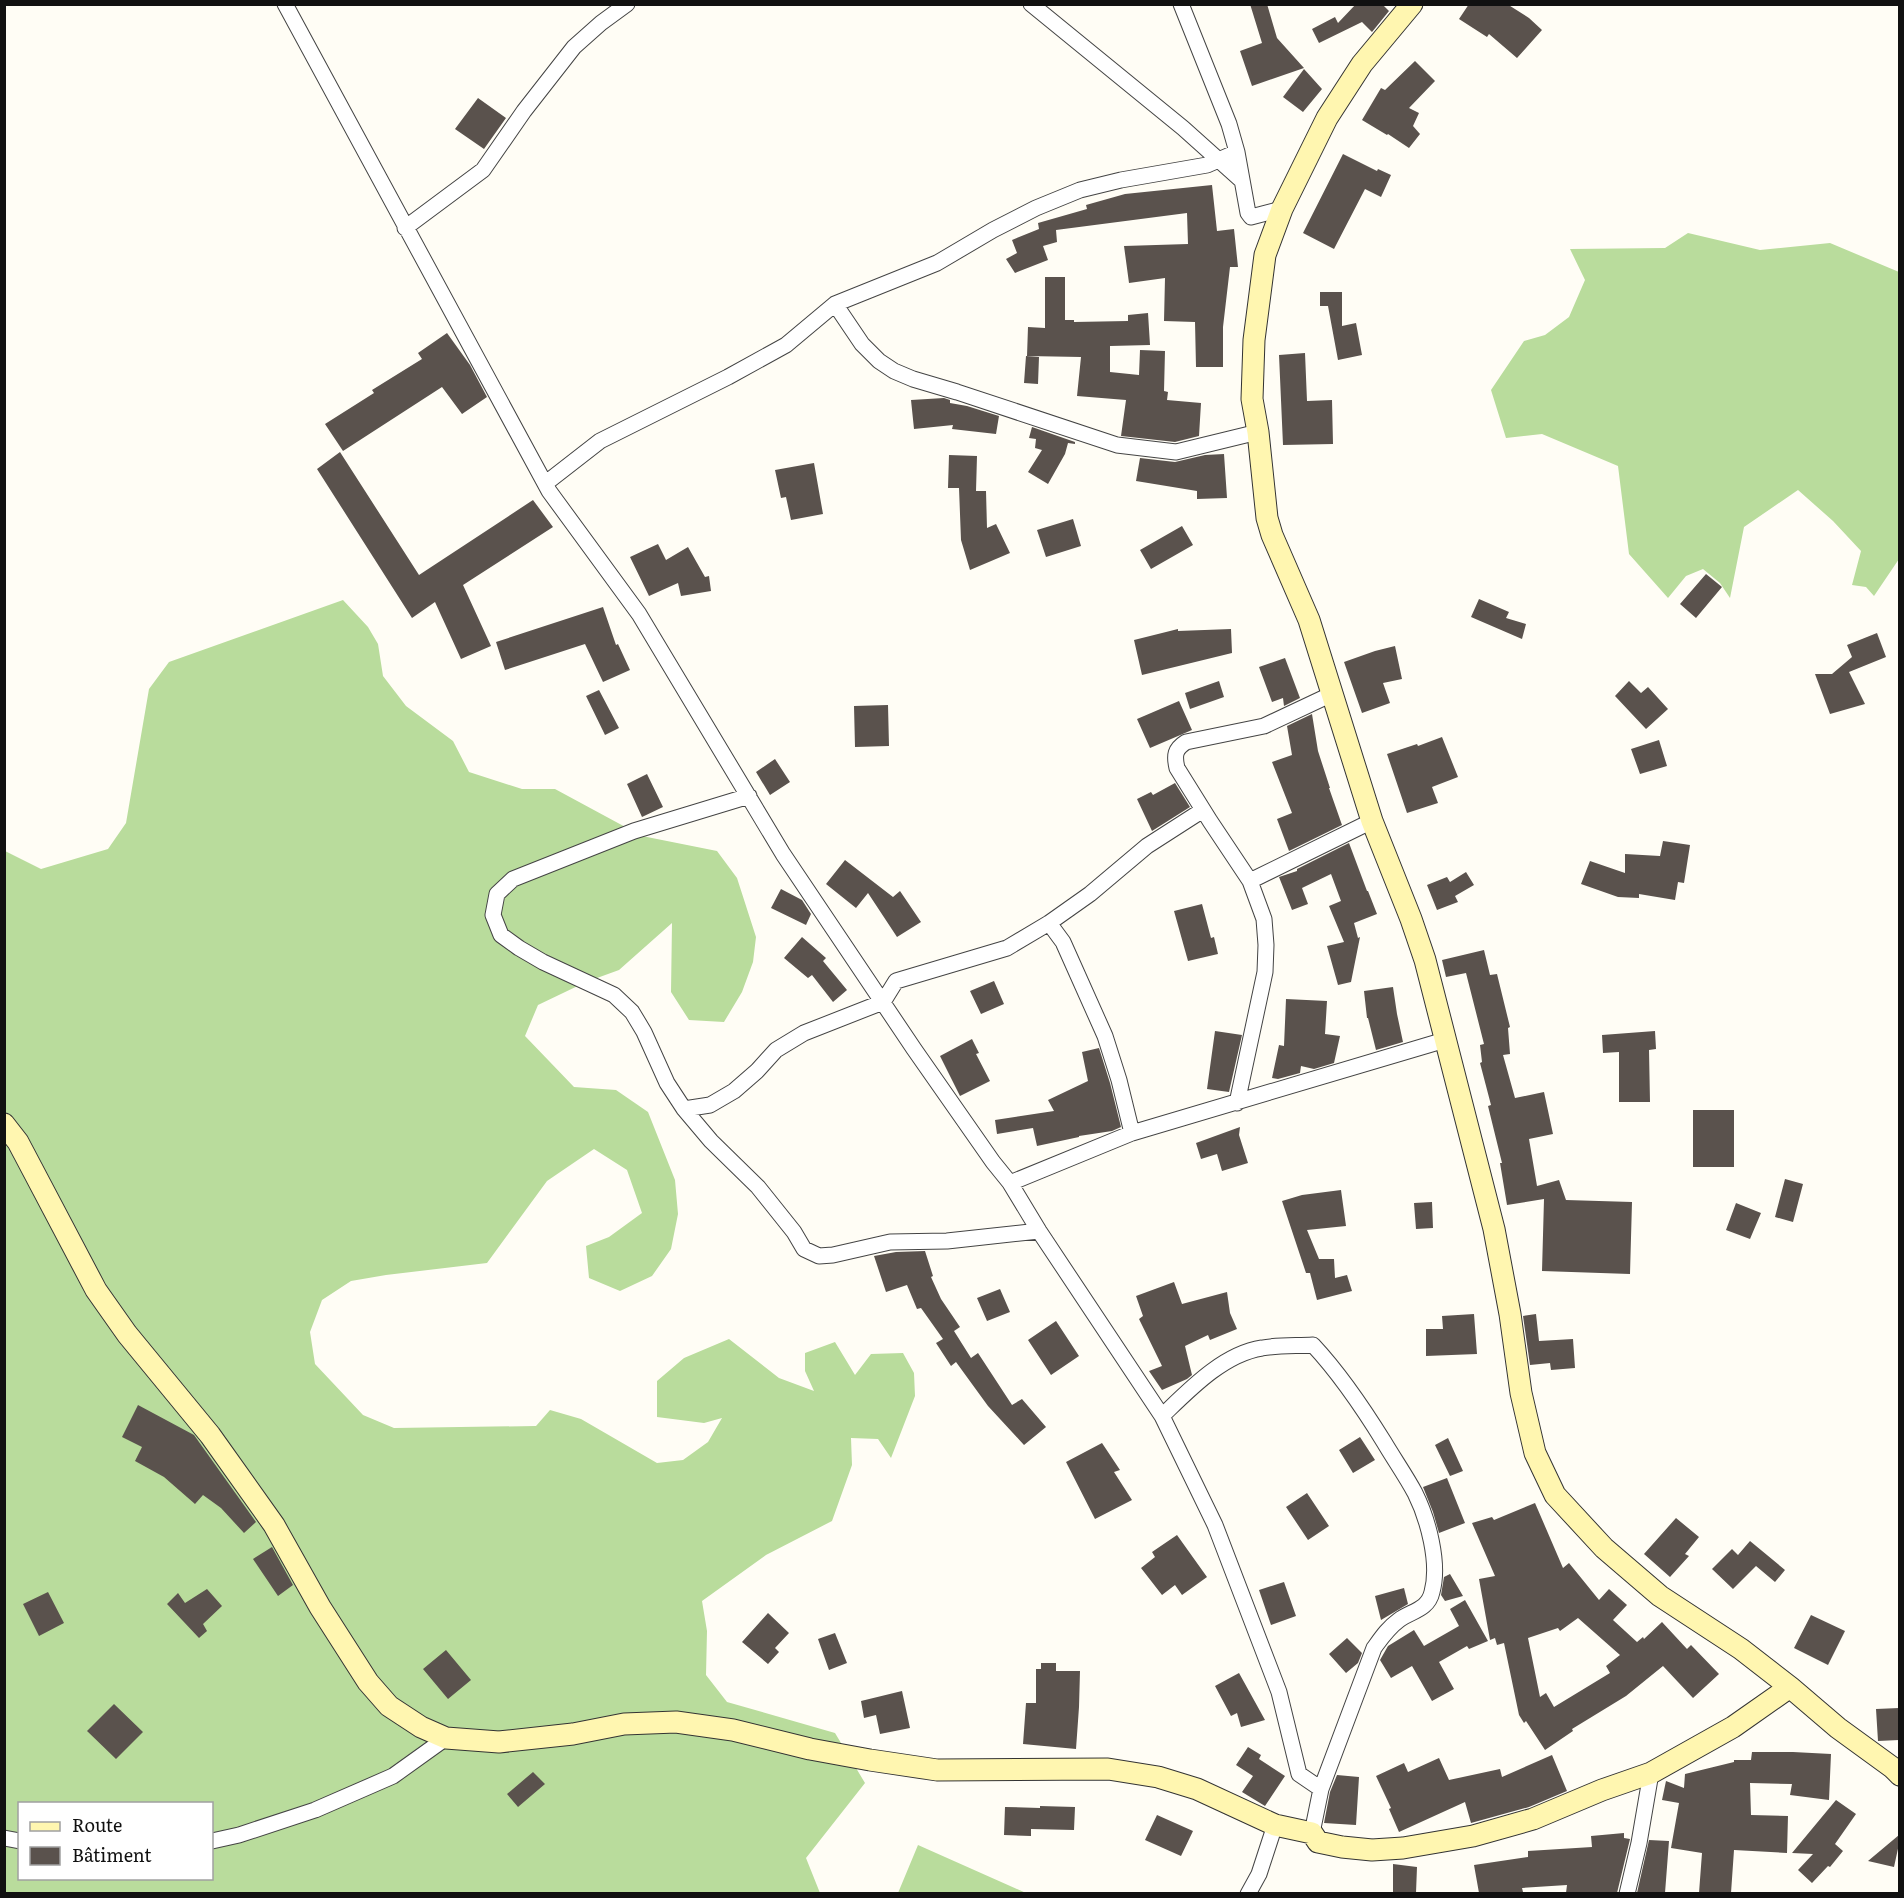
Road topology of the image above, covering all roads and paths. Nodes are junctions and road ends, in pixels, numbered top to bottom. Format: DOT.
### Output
graph roads {
  1 [pos="285,4"];
  2 [pos="627,4"];
  3 [pos="1030,4"];
  4 [pos="1181,4"];
  5 [pos="1412,4"];
  6 [pos="1237,152"];
  7 [pos="1219,161"];
  8 [pos="1241,180"];
  9 [pos="1282,209"];
  10 [pos="405,228"];
  11 [pos="835,304"];
  12 [pos="1258,432"];
  13 [pos="546,483"];
  14 [pos="1332,694"];
  15 [pos="749,796"];
  16 [pos="1203,810"];
  17 [pos="1372,822"];
  18 [pos="1250,881"];
  19 [pos="1049,923"];
  20 [pos="883,1002"];
  21 [pos="1445,1040"];
  22 [pos="1237,1103"];
  23 [pos="684,1109"];
  24 [pos="4,1124"];
  25 [pos="1132,1133"];
  26 [pos="1010,1183"];
  27 [pos="1039,1231"];
  28 [pos="1162,1416"];
  29 [pos="1790,1687"];
  30 [pos="446,1738"];
  31 [pos="1651,1773"];
  32 [pos="1899,1776"];
  33 [pos="1321,1789"];
  34 [pos="1275,1825"];
  35 [pos="1312,1833"];
  36 [pos="213,1841"];
  37 [pos="1248,1893"];
  38 [pos="1627,1893"];
  1 -- 10 [label="street"];
  2 -- 10 [label="street"];
  3 -- 7 [label="street"];
  4 -- 6 [label="street"];
  5 -- 9 [label="street"];
  6 -- 7 [label="street"];
  6 -- 8 [label="street"];
  7 -- 8 [label="street"];
  7 -- 11 [label="street"];
  8 -- 9 [label="street"];
  9 -- 12 [label="street"];
  10 -- 13 [label="street"];
  11 -- 12 [label="street"];
  11 -- 13 [label="street"];
  12 -- 14 [label="street"];
  13 -- 15 [label="street"];
  14 -- 16 [label="street"];
  14 -- 17 [label="street"];
  15 -- 20 [label="street"];
  15 -- 23 [label="street"];
  16 -- 18 [label="street"];
  16 -- 19 [label="street"];
  17 -- 18 [label="street"];
  17 -- 21 [label="street"];
  18 -- 22 [label="street"];
  19 -- 20 [label="street"];
  19 -- 25 [label="street"];
  20 -- 23 [label="street"];
  20 -- 26 [label="street"];
  21 -- 22 [label="street"];
  21 -- 29 [label="street"];
  22 -- 25 [label="street"];
  23 -- 27 [label="street"];
  24 -- 30 [label="street"];
  25 -- 26 [label="street"];
  26 -- 27 [label="street"];
  27 -- 28 [label="street"];
  28 -- 33 [label="street"];
  28 -- 33 [label="street"];
  29 -- 31 [label="street"];
  29 -- 32 [label="street"];
  30 -- 34 [label="street"];
  30 -- 36 [label="street"];
  31 -- 35 [label="street"];
  31 -- 38 [label="street"];
  33 -- 35 [label="street"];
  34 -- 35 [label="street"];
  34 -- 37 [label="street"];
}
